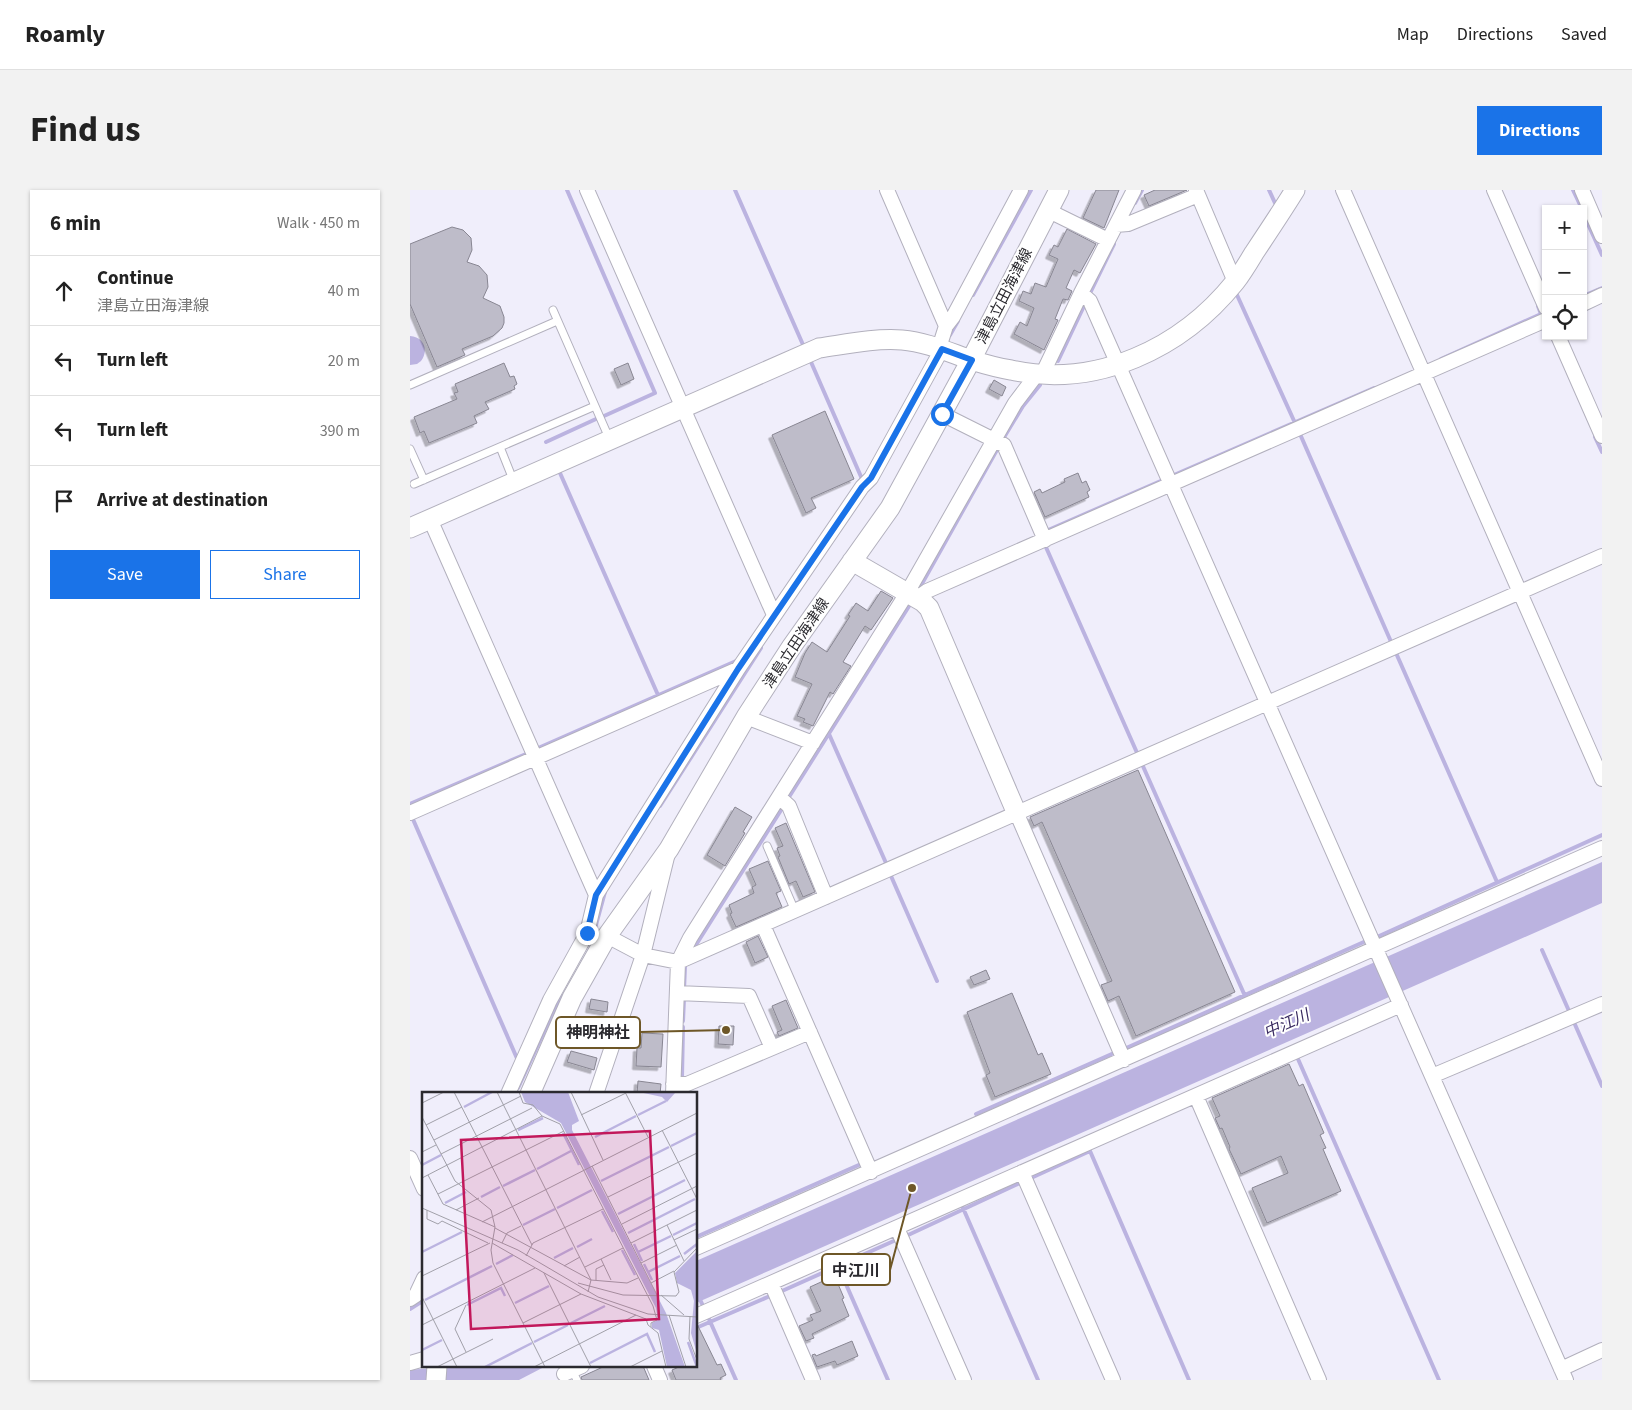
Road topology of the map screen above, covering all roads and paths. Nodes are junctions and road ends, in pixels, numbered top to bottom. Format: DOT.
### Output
graph roads {
  1 [pos="587,190"];
  2 [pos="887,190"];
  3 [pos="1021,190"];
  4 [pos="1060,190"];
  5 [pos="1134,190"];
  6 [pos="1296,190"];
  7 [pos="1343,190"];
  8 [pos="1494,190"];
  9 [pos="1582,190"];
  10 [pos="1197,192"];
  11 [pos="1048,211"];
  12 [pos="1116,225"];
  13 [pos="1602,236"];
  14 [pos="1108,240"];
  15 [pos="1235,282"];
  16 [pos="1081,293"];
  17 [pos="1602,295"];
  18 [pos="1542,299"];
  19 [pos="1587,302"];
  20 [pos="553,310"];
  21 [pos="557,321"];
  22 [pos="1542,322"];
  23 [pos="946,326"];
  24 [pos="1560,340"];
  25 [pos="941,348"];
  26 [pos="972,360"];
  27 [pos="1118,365"];
  28 [pos="1040,374"];
  29 [pos="1424,374"];
  30 [pos="410,385"];
  31 [pos="595,406"];
  32 [pos="682,408"];
  33 [pos="942,414"];
  34 [pos="1602,436"];
  35 [pos="609,440"];
  36 [pos="993,440"];
  37 [pos="500,447"];
  38 [pos="411,454"];
  39 [pos="424,480"];
  40 [pos="514,482"];
  41 [pos="414,484"];
  42 [pos="1170,484"];
  43 [pos="430,519"];
  44 [pos="410,528"];
  45 [pos="1045,540"];
  46 [pos="1602,556"];
  47 [pos="852,561"];
  48 [pos="1520,592"];
  49 [pos="912,595"];
  50 [pos="774,615"];
  51 [pos="738,669"];
  52 [pos="1268,704"];
  53 [pos="746,717"];
  54 [pos="813,744"];
  55 [pos="536,758"];
  56 [pos="1602,780"];
  57 [pos="779,797"];
  58 [pos="410,813"];
  59 [pos="1017,814"];
  60 [pos="767,846"];
  61 [pos="1602,848"];
  62 [pos="669,849"];
  63 [pos="596,895"];
  64 [pos="826,898"];
  65 [pos="795,911"];
  66 [pos="763,925"];
  67 [pos="607,936"];
  68 [pos="1377,952"];
  69 [pos="643,954"];
  70 [pos="678,962"];
  71 [pos="676,993"];
  72 [pos="1399,1001"];
  73 [pos="1602,1004"];
  74 [pos="810,1032"];
  75 [pos="772,1048"];
  76 [pos="1124,1060"];
  77 [pos="1432,1076"];
  78 [pos="673,1089"];
  79 [pos="509,1092"];
  80 [pos="531,1092"];
  81 [pos="597,1092"];
  82 [pos="1196,1096"];
  83 [pos="410,1158"];
  84 [pos="872,1172"];
  85 [pos="1022,1172"];
  86 [pos="422,1185"];
  87 [pos="897,1228"];
  88 [pos="698,1247"];
  89 [pos="422,1282"];
  90 [pos="771,1283"];
  91 [pos="410,1299"];
  92 [pos="698,1315"];
  93 [pos="1602,1350"];
  94 [pos="422,1360"];
  95 [pos="410,1364"];
  96 [pos="655,1368"];
  97 [pos="1563,1374"];
  98 [pos="660,1380"];
  99 [pos="813,1380"];
  100 [pos="964,1380"];
  101 [pos="1114,1380"];
  102 [pos="1319,1380"];
  1 -- 32 [label="street"];
  2 -- 23 [label="street"];
  3 -- 23 [label="street"];
  4 -- 11 [label="street, 津島立田海津線"];
  5 -- 12 [label="street"];
  6 -- 15 [label="street"];
  7 -- 29 [label="street"];
  8 -- 18 [label="street"];
  9 -- 13 [label="street"];
  10 -- 12 [label="street"];
  10 -- 15 [label="street"];
  11 -- 14 [label="street"];
  11 -- 26 [label="street, 津島立田海津線"];
  12 -- 14 [label="street"];
  14 -- 16 [label="street"];
  15 -- 27 [label="street"];
  16 -- 27 [label="street"];
  16 -- 28 [label="street"];
  17 -- 19 [label="street"];
  20 -- 21 [label="lane"];
  21 -- 30 [label="lane"];
  21 -- 31 [label="lane"];
  22 -- 29 [label="street"];
  23 -- 25 [label="street"];
  24 -- 34 [label="street"];
  25 -- 26 [label="street"];
  25 -- 32 [label="street"];
  25 -- 50 [label="street"];
  26 -- 28 [label="street"];
  26 -- 33 [label="street, 津島立田海津線"];
  27 -- 28 [label="street"];
  27 -- 42 [label="street"];
  28 -- 36 [label="street"];
  29 -- 42 [label="street"];
  29 -- 48 [label="street"];
  31 -- 35 [label="lane"];
  31 -- 37 [label="lane"];
  32 -- 35 [label="street"];
  32 -- 50 [label="street"];
  33 -- 36 [label="street"];
  33 -- 47 [label="street, 津島立田海津線"];
  35 -- 40 [label="street"];
  36 -- 45 [label="street"];
  36 -- 49 [label="street"];
  37 -- 39 [label="lane"];
  37 -- 40 [label="lane"];
  38 -- 39 [label="lane"];
  39 -- 41 [label="lane"];
  40 -- 43 [label="street"];
  42 -- 45 [label="street"];
  42 -- 52 [label="street"];
  43 -- 44 [label="street"];
  43 -- 55 [label="street"];
  45 -- 49 [label="street"];
  46 -- 48 [label="street"];
  47 -- 49 [label="street"];
  47 -- 53 [label="street, 津島立田海津線"];
  48 -- 52 [label="street"];
  48 -- 56 [label="street"];
  49 -- 54 [label="street"];
  49 -- 59 [label="street"];
  50 -- 51 [label="street"];
  51 -- 55 [label="street"];
  51 -- 63 [label="street"];
  52 -- 59 [label="street"];
  52 -- 68 [label="street"];
  53 -- 54 [label="street"];
  53 -- 62 [label="street, 津島立田海津線"];
  54 -- 57 [label="street"];
  55 -- 58 [label="street"];
  55 -- 63 [label="street"];
  57 -- 64 [label="street"];
  57 -- 70 [label="street"];
  59 -- 64 [label="street"];
  59 -- 76 [label="street"];
  60 -- 65 [label="lane"];
  61 -- 68 [label="street"];
  62 -- 67 [label="street, 津島立田海津線"];
  62 -- 69 [label="street"];
  63 -- 79 [label="street"];
  64 -- 65 [label="street"];
  65 -- 66 [label="street"];
  66 -- 70 [label="street"];
  66 -- 74 [label="street"];
  67 -- 69 [label="street"];
  67 -- 80 [label="street, 津島立田海津線"];
  68 -- 72 [label="street"];
  68 -- 76 [label="street"];
  69 -- 70 [label="street"];
  69 -- 81 [label="street"];
  70 -- 71 [label="street"];
  71 -- 75 [label="street"];
  71 -- 78 [label="street"];
  72 -- 77 [label="street"];
  72 -- 82 [label="street"];
  73 -- 77 [label="street"];
  74 -- 75 [label="street"];
  74 -- 84 [label="street"];
  75 -- 78 [label="street"];
  76 -- 84 [label="street"];
  77 -- 97 [label="street"];
  82 -- 85 [label="street"];
  82 -- 102 [label="street"];
  83 -- 86 [label="street"];
  84 -- 88 [label="street"];
  85 -- 87 [label="street"];
  85 -- 101 [label="street"];
  87 -- 90 [label="street"];
  87 -- 100 [label="street"];
  89 -- 91 [label="street"];
  90 -- 92 [label="street"];
  90 -- 99 [label="street"];
  93 -- 97 [label="street"];
  94 -- 95 [label="street"];
  96 -- 98 [label="street"];
}
